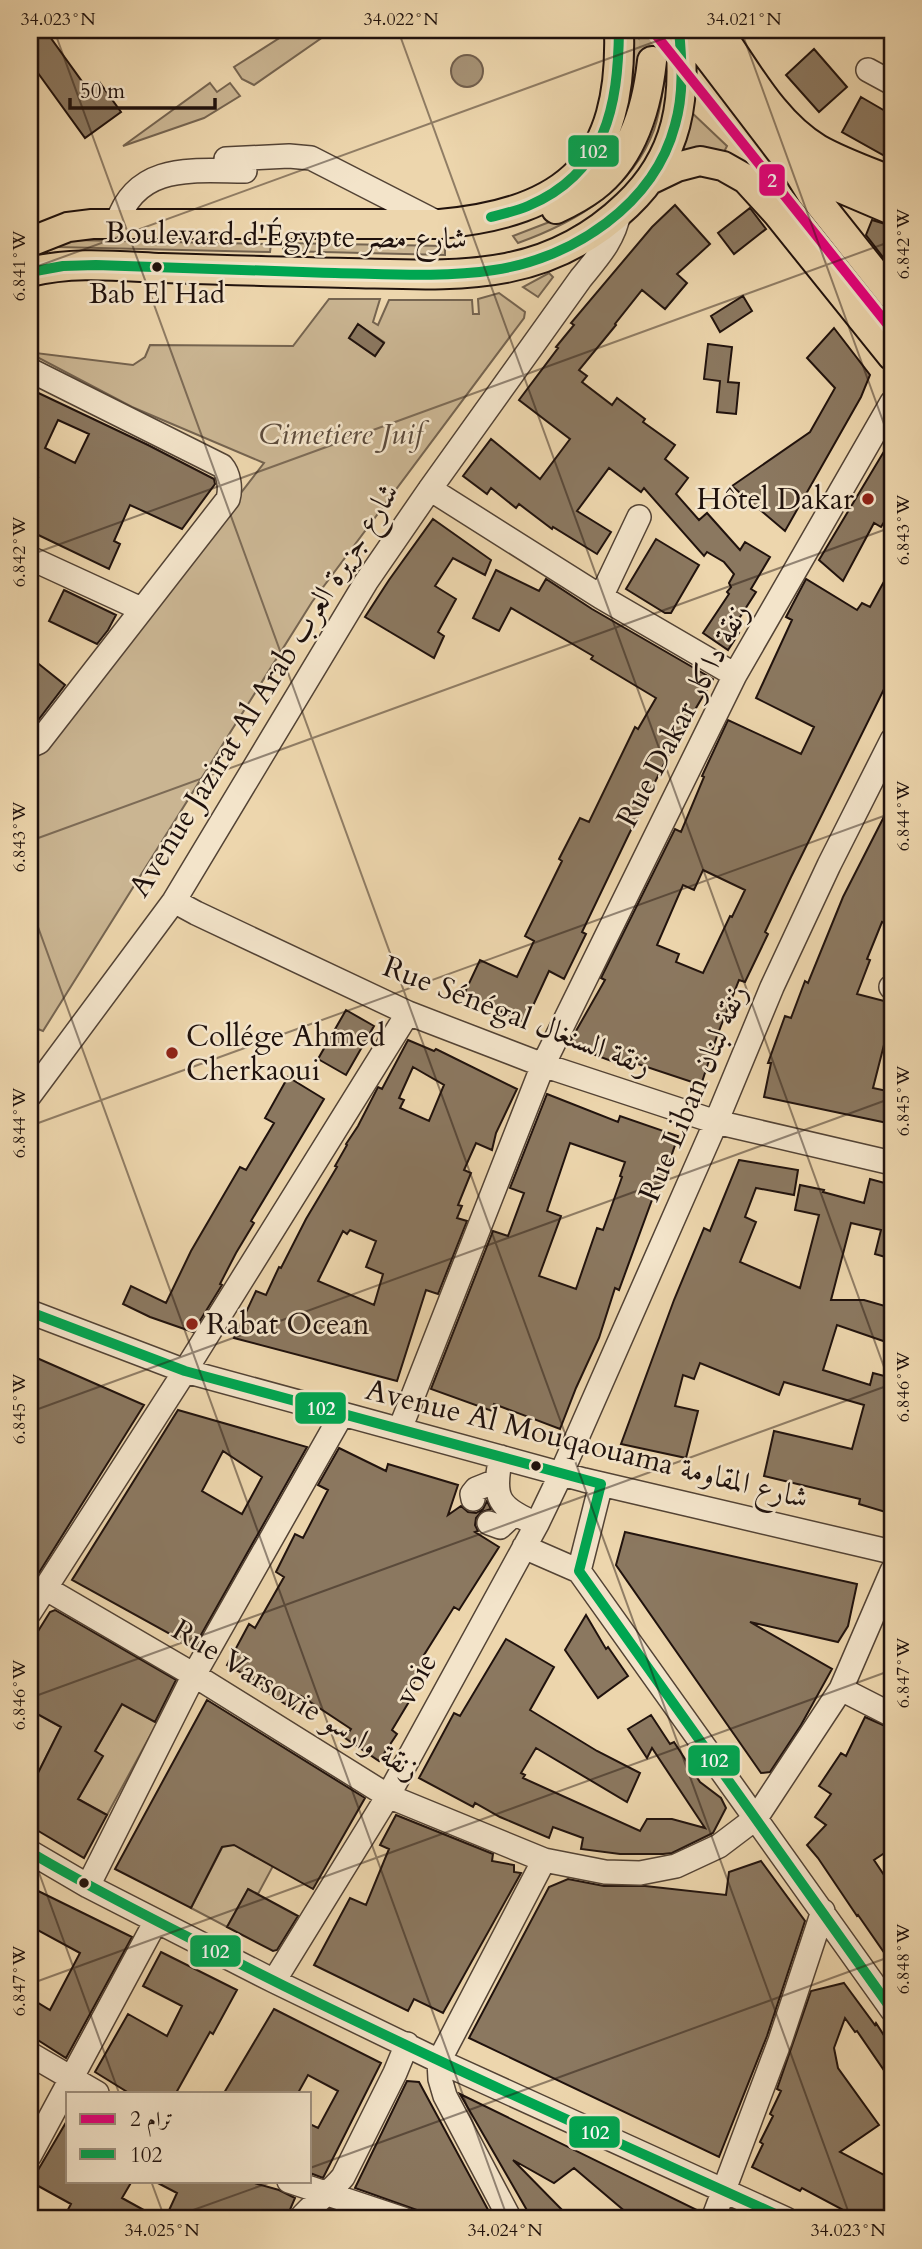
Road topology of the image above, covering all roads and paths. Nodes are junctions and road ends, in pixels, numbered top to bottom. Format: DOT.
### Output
graph roads {
  1 [pos="619,30"];
  2 [pos="679,30"];
  3 [pos="688,30"];
  4 [pos="702,30"];
  5 [pos="718,30"];
  6 [pos="737,30"];
  7 [pos="652,61"];
  8 [pos="868,70"];
  9 [pos="892,83"];
  10 [pos="226,159"];
  11 [pos="792,162"];
  12 [pos="892,166"];
  13 [pos="287,172"];
  14 [pos="652,179"];
  15 [pos="892,181"];
  16 [pos="892,195"];
  17 [pos="892,210"];
  18 [pos="619,213"];
  19 [pos="117,223"];
  20 [pos="440,224"];
  21 [pos="305,226"];
  22 [pos="30,242"];
  23 [pos="30,272"];
  24 [pos="892,295"];
  25 [pos="892,356"];
  26 [pos="30,370"];
  27 [pos="892,401"];
  28 [pos="430,489"];
  29 [pos="639,517"];
  30 [pos="30,558"];
  31 [pos="601,597"];
  32 [pos="141,610"];
  33 [pos="735,675"];
  34 [pos="892,740"];
  35 [pos="30,746"];
  36 [pos="174,901"];
  37 [pos="408,1013"];
  38 [pos="543,1065"];
  39 [pos="30,1095"];
  40 [pos="716,1122"];
  41 [pos="892,1163"];
  42 [pos="30,1312"];
  43 [pos="185,1371"];
  44 [pos="342,1413"];
  45 [pos="400,1429"];
  46 [pos="501,1457"];
  47 [pos="561,1474"];
  48 [pos="496,1481"];
  49 [pos="601,1484"];
  50 [pos="473,1499"];
  51 [pos="514,1514"];
  52 [pos="489,1523"];
  53 [pos="537,1524"];
  54 [pos="524,1547"];
  55 [pos="892,1552"];
  56 [pos="579,1571"];
  57 [pos="892,1571"];
  58 [pos="45,1588"];
  59 [pos="30,1612"];
  60 [pos="194,1675"];
  61 [pos="841,1689"];
  62 [pos="892,1715"];
  63 [pos="388,1796"];
  64 [pos="756,1818"];
  65 [pos="30,1852"];
  66 [pos="544,1860"];
  67 [pos="88,1886"];
  68 [pos="823,1911"];
  69 [pos="156,1921"];
  70 [pos="274,1981"];
  71 [pos="892,2010"];
  72 [pos="407,2044"];
  73 [pos="30,2054"];
  74 [pos="439,2061"];
  75 [pos="72,2079"];
  76 [pos="95,2092"];
  77 [pos="30,2155"];
  78 [pos="292,2182"];
  79 [pos="723,2191"];
  80 [pos="327,2193"];
  81 [pos="300,2219"];
  82 [pos="403,2219"];
  83 [pos="510,2219"];
  84 [pos="713,2219"];
  85 [pos="786,2219"];
  1 -- 20 [label="main road, Boulevard d'Égypte شارع مصر"];
  2 -- 14 [label="main road, Boulevard d'Égypte شارع مصر"];
  3 -- 11 [label="main road"];
  4 -- 16 [label="main road"];
  5 -- 15 [label="main road"];
  6 -- 12 [label="main road"];
  7 -- 21 [label="main road"];
  8 -- 9 [label="street"];
  10 -- 20 [label="street"];
  11 -- 17 [label="main road"];
  11 -- 24 [label="main road"];
  13 -- 19 [label="street"];
  14 -- 18 [label="main road, Boulevard d'Égypte شارع مصر"];
  14 -- 25 [label="main road"];
  18 -- 23 [label="main road, Boulevard d'Égypte شارع مصر"];
  18 -- 28 [label="street, Avenue Jazirat Al Arab شارع جزيرة العرب"];
  19 -- 21 [label="main road, Boulevard d'Égypte شارع مصر"];
  19 -- 22 [label="main road, Boulevard d'Égypte شارع مصر"];
  20 -- 21 [label="main road, Boulevard d'Égypte شارع مصر"];
  26 -- 32 [label="street"];
  27 -- 33 [label="street, Rue Dakar زنقة داكار"];
  28 -- 31 [label="street"];
  28 -- 36 [label="street, Avenue Jazirat Al Arab شارع جزيرة العرب"];
  29 -- 31 [label="street"];
  30 -- 32 [label="street"];
  31 -- 33 [label="street"];
  32 -- 35 [label="street"];
  33 -- 38 [label="street, Rue Dakar زنقة داكار"];
  34 -- 40 [label="street, Rue Liban زنقة لبنان"];
  36 -- 37 [label="street, Rue Sénégal زنقة السنغال"];
  36 -- 39 [label="street, Avenue Jazirat Al Arab شارع جزيرة العرب"];
  37 -- 38 [label="street, Rue Sénégal زنقة السنغال"];
  37 -- 43 [label="street"];
  38 -- 40 [label="street, Rue Sénégal زنقة السنغال"];
  38 -- 45 [label="street, Rue Dakar زنقة داكار"];
  40 -- 41 [label="street, Rue Sénégal زنقة السنغال"];
  40 -- 47 [label="street, Rue Liban زنقة لبنان"];
  42 -- 43 [label="street, Avenue Al Mouqaouama شارع المقاومة"];
  43 -- 44 [label="street, Avenue Al Mouqaouama شارع المقاومة"];
  43 -- 58 [label="street"];
  44 -- 45 [label="street, Avenue Al Mouqaouama شارع المقاومة"];
  44 -- 60 [label="street"];
  45 -- 46 [label="street, Avenue Al Mouqaouama شارع المقاومة"];
  46 -- 47 [label="street, Avenue Al Mouqaouama شارع المقاومة"];
  46 -- 48 [label="street"];
  47 -- 49 [label="street, Avenue Al Mouqaouama شارع المقاومة"];
  47 -- 53 [label="street, voie"];
  48 -- 50 [label="street"];
  48 -- 51 [label="street"];
  49 -- 55 [label="street, Avenue Al Mouqaouama شارع المقاومة"];
  49 -- 56 [label="street"];
  51 -- 52 [label="street"];
  51 -- 53 [label="street"];
  53 -- 54 [label="street, voie"];
  54 -- 56 [label="street"];
  54 -- 63 [label="street, voie"];
  56 -- 64 [label="street"];
  57 -- 61 [label="street, Rue Varsovie زنقة وارسو"];
  58 -- 59 [label="street"];
  58 -- 60 [label="street, Rue Varsovie زنقة وارسو"];
  60 -- 63 [label="street, Rue Varsovie زنقة وارسو"];
  60 -- 67 [label="street"];
  61 -- 62 [label="street"];
  61 -- 64 [label="street, Rue Varsovie زنقة وارسو"];
  63 -- 66 [label="street, Rue Varsovie زنقة وارسو"];
  63 -- 70 [label="street, voie"];
  64 -- 66 [label="street, Rue Varsovie زنقة وارسو"];
  64 -- 68 [label="street"];
  65 -- 67 [label="street"];
  66 -- 74 [label="street"];
  67 -- 69 [label="street"];
  68 -- 71 [label="street"];
  68 -- 79 [label="street"];
  69 -- 70 [label="street"];
  69 -- 75 [label="street"];
  70 -- 72 [label="street"];
  72 -- 74 [label="street"];
  72 -- 80 [label="street"];
  73 -- 75 [label="street"];
  74 -- 79 [label="street"];
  74 -- 83 [label="street"];
  75 -- 76 [label="street"];
  75 -- 77 [label="street"];
  78 -- 80 [label="street"];
  79 -- 84 [label="street"];
  79 -- 85 [label="street"];
  80 -- 81 [label="street"];
  80 -- 82 [label="street"];
}
